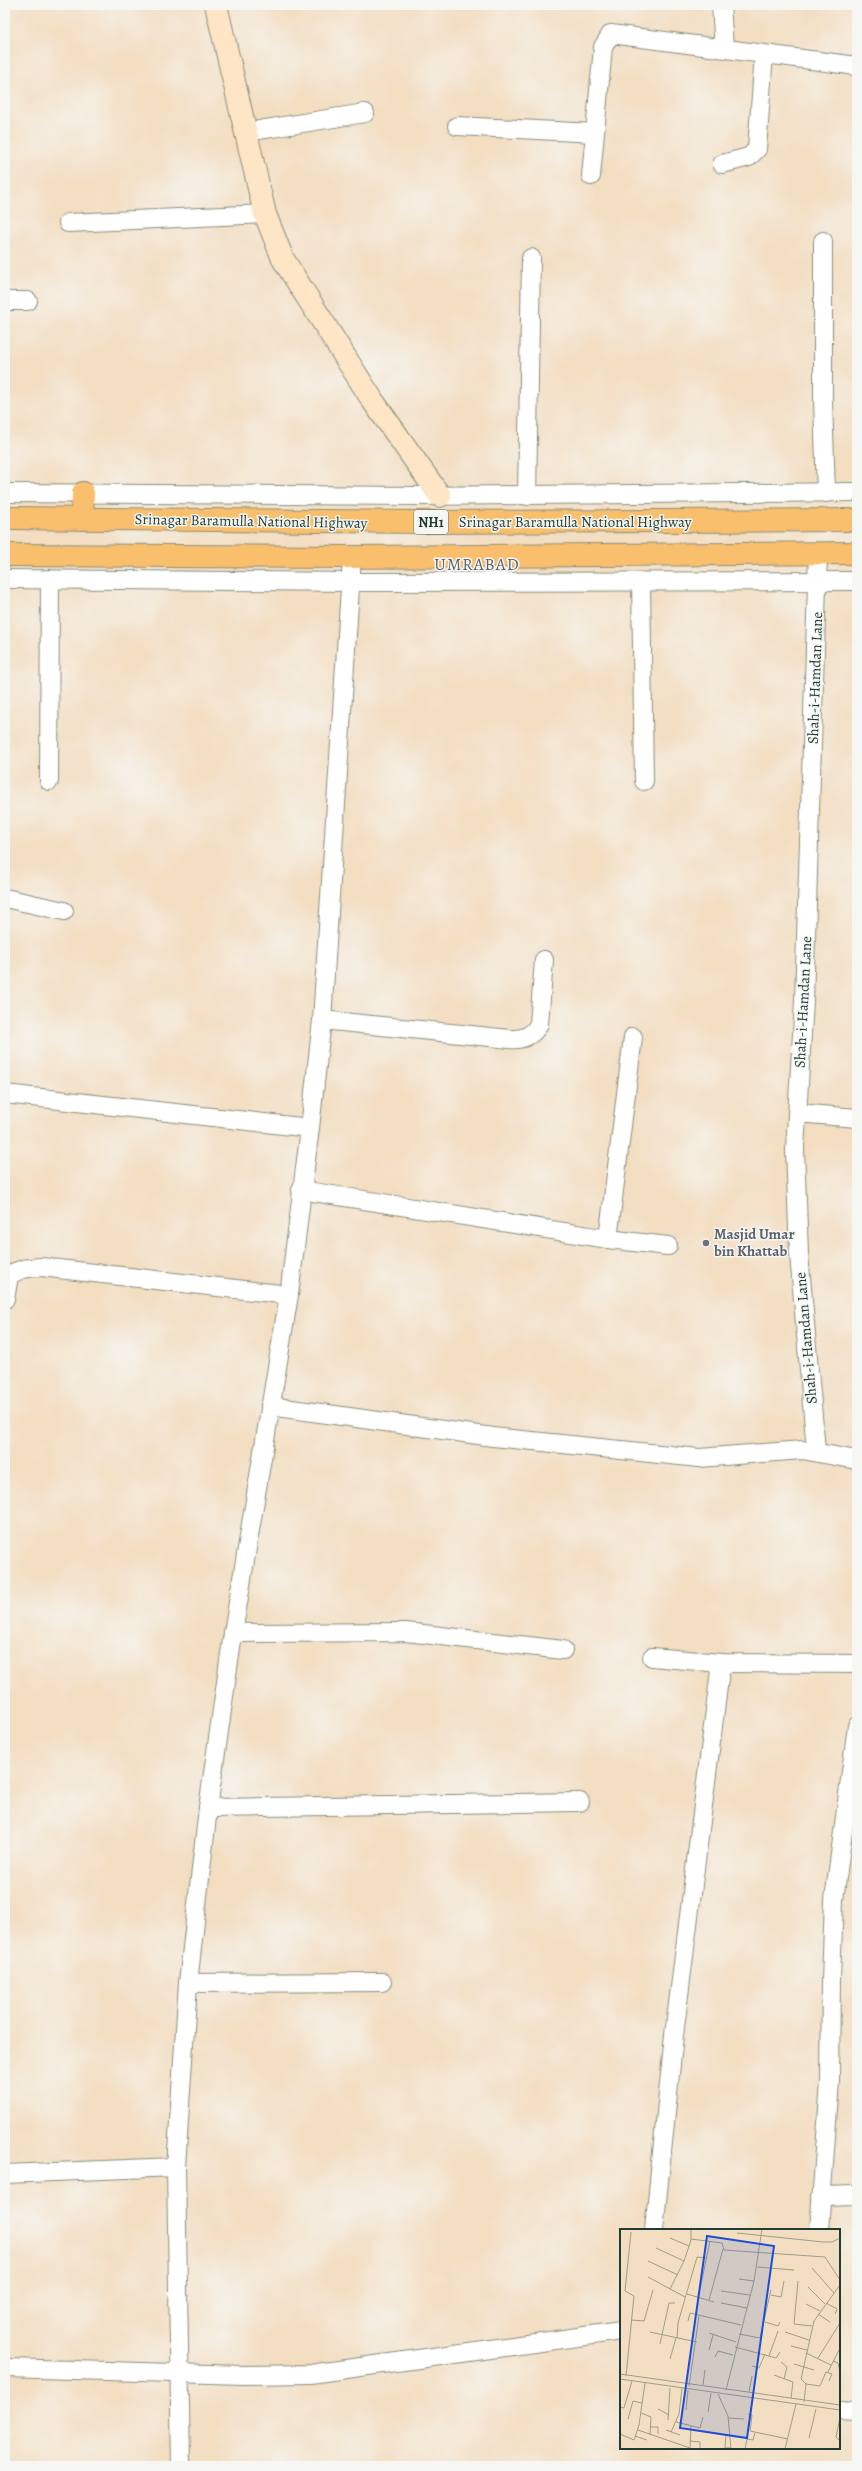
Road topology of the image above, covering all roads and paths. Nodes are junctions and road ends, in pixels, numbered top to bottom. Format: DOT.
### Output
graph roads {
  1 [pos="216,5"];
  2 [pos="721,5"];
  3 [pos="724,48"];
  4 [pos="764,54"];
  5 [pos="857,66"];
  6 [pos="365,113"];
  7 [pos="457,126"];
  8 [pos="246,132"];
  9 [pos="595,133"];
  10 [pos="722,164"];
  11 [pos="591,176"];
  12 [pos="265,214"];
  13 [pos="68,223"];
  14 [pos="823,241"];
  15 [pos="531,258"];
  16 [pos="5,301"];
  17 [pos="28,301"];
  18 [pos="857,492"];
  19 [pos="5,493"];
  20 [pos="84,493"];
  21 [pos="826,493"];
  22 [pos="440,496"];
  23 [pos="527,496"];
  24 [pos="5,518"];
  25 [pos="82,519"];
  26 [pos="857,520"];
  27 [pos="857,552"];
  28 [pos="818,553"];
  29 [pos="5,555"];
  30 [pos="352,557"];
  31 [pos="5,579"];
  32 [pos="50,579"];
  33 [pos="352,582"];
  34 [pos="640,582"];
  35 [pos="818,582"];
  36 [pos="857,582"];
  37 [pos="49,781"];
  38 [pos="644,781"];
  39 [pos="5,898"];
  40 [pos="64,911"];
  41 [pos="544,960"];
  42 [pos="322,1020"];
  43 [pos="633,1037"];
  44 [pos="5,1094"];
  45 [pos="797,1113"];
  46 [pos="857,1118"];
  47 [pos="310,1128"];
  48 [pos="301,1190"];
  49 [pos="608,1239"];
  50 [pos="668,1246"];
  51 [pos="289,1295"];
  52 [pos="5,1299"];
  53 [pos="270,1406"];
  54 [pos="816,1451"];
  55 [pos="857,1460"];
  56 [pos="233,1633"];
  57 [pos="563,1650"];
  58 [pos="652,1657"];
  59 [pos="721,1663"];
  60 [pos="857,1664"];
  61 [pos="857,1726"];
  62 [pos="580,1802"];
  63 [pos="208,1808"];
  64 [pos="382,1982"];
  65 [pos="188,1983"];
  66 [pos="176,2167"];
  67 [pos="5,2174"];
  68 [pos="857,2195"];
  69 [pos="821,2196"];
  70 [pos="654,2229"];
  71 [pos="819,2229"];
  72 [pos="620,2331"];
  73 [pos="5,2368"];
  74 [pos="180,2372"];
  75 [pos="840,2412"];
  76 [pos="857,2412"];
  77 [pos="181,2466"];
  1 -- 8 [label="street"];
  2 -- 3 [label="street"];
  3 -- 4 [label="street"];
  3 -- 9 [label="street"];
  4 -- 5 [label="street"];
  4 -- 10 [label="street"];
  6 -- 8 [label="street"];
  7 -- 9 [label="street"];
  8 -- 12 [label="street"];
  9 -- 11 [label="street"];
  12 -- 13 [label="street"];
  12 -- 22 [label="street"];
  14 -- 21 [label="street"];
  15 -- 23 [label="street"];
  16 -- 17 [label="street"];
  18 -- 21 [label="street"];
  19 -- 20 [label="street"];
  20 -- 22 [label="street"];
  20 -- 25 [label="highway"];
  21 -- 23 [label="street"];
  22 -- 23 [label="street"];
  24 -- 25 [label="highway, Srinagar Baramulla National Highway / NH1"];
  25 -- 26 [label="highway, Srinagar Baramulla National Highway / NH1"];
  27 -- 28 [label="highway, NH1"];
  28 -- 30 [label="highway, NH1"];
  28 -- 35 [label="street, Shah-i-Hamdan Lane"];
  29 -- 30 [label="highway, NH1"];
  30 -- 33 [label="street"];
  31 -- 32 [label="street"];
  32 -- 33 [label="street"];
  32 -- 37 [label="street"];
  33 -- 34 [label="street"];
  33 -- 42 [label="street"];
  34 -- 35 [label="street"];
  34 -- 38 [label="street"];
  35 -- 36 [label="street"];
  35 -- 45 [label="street, Shah-i-Hamdan Lane"];
  39 -- 40 [label="street"];
  41 -- 42 [label="street"];
  42 -- 47 [label="street"];
  43 -- 49 [label="street"];
  44 -- 47 [label="street"];
  45 -- 46 [label="street"];
  45 -- 54 [label="street, Shah-i-Hamdan Lane"];
  47 -- 48 [label="street"];
  48 -- 49 [label="street"];
  48 -- 51 [label="street"];
  49 -- 50 [label="street"];
  51 -- 52 [label="street"];
  51 -- 53 [label="street"];
  53 -- 54 [label="street"];
  53 -- 56 [label="street"];
  54 -- 55 [label="street"];
  56 -- 57 [label="street"];
  56 -- 63 [label="street"];
  58 -- 59 [label="street"];
  59 -- 60 [label="street"];
  59 -- 70 [label="street"];
  61 -- 69 [label="street"];
  62 -- 63 [label="street"];
  63 -- 65 [label="street"];
  64 -- 65 [label="street"];
  65 -- 66 [label="street"];
  66 -- 67 [label="street"];
  66 -- 74 [label="street"];
  68 -- 69 [label="street"];
  69 -- 71 [label="street"];
  72 -- 74 [label="street"];
  73 -- 74 [label="street"];
  74 -- 77 [label="street"];
  75 -- 76 [label="street"];
}
